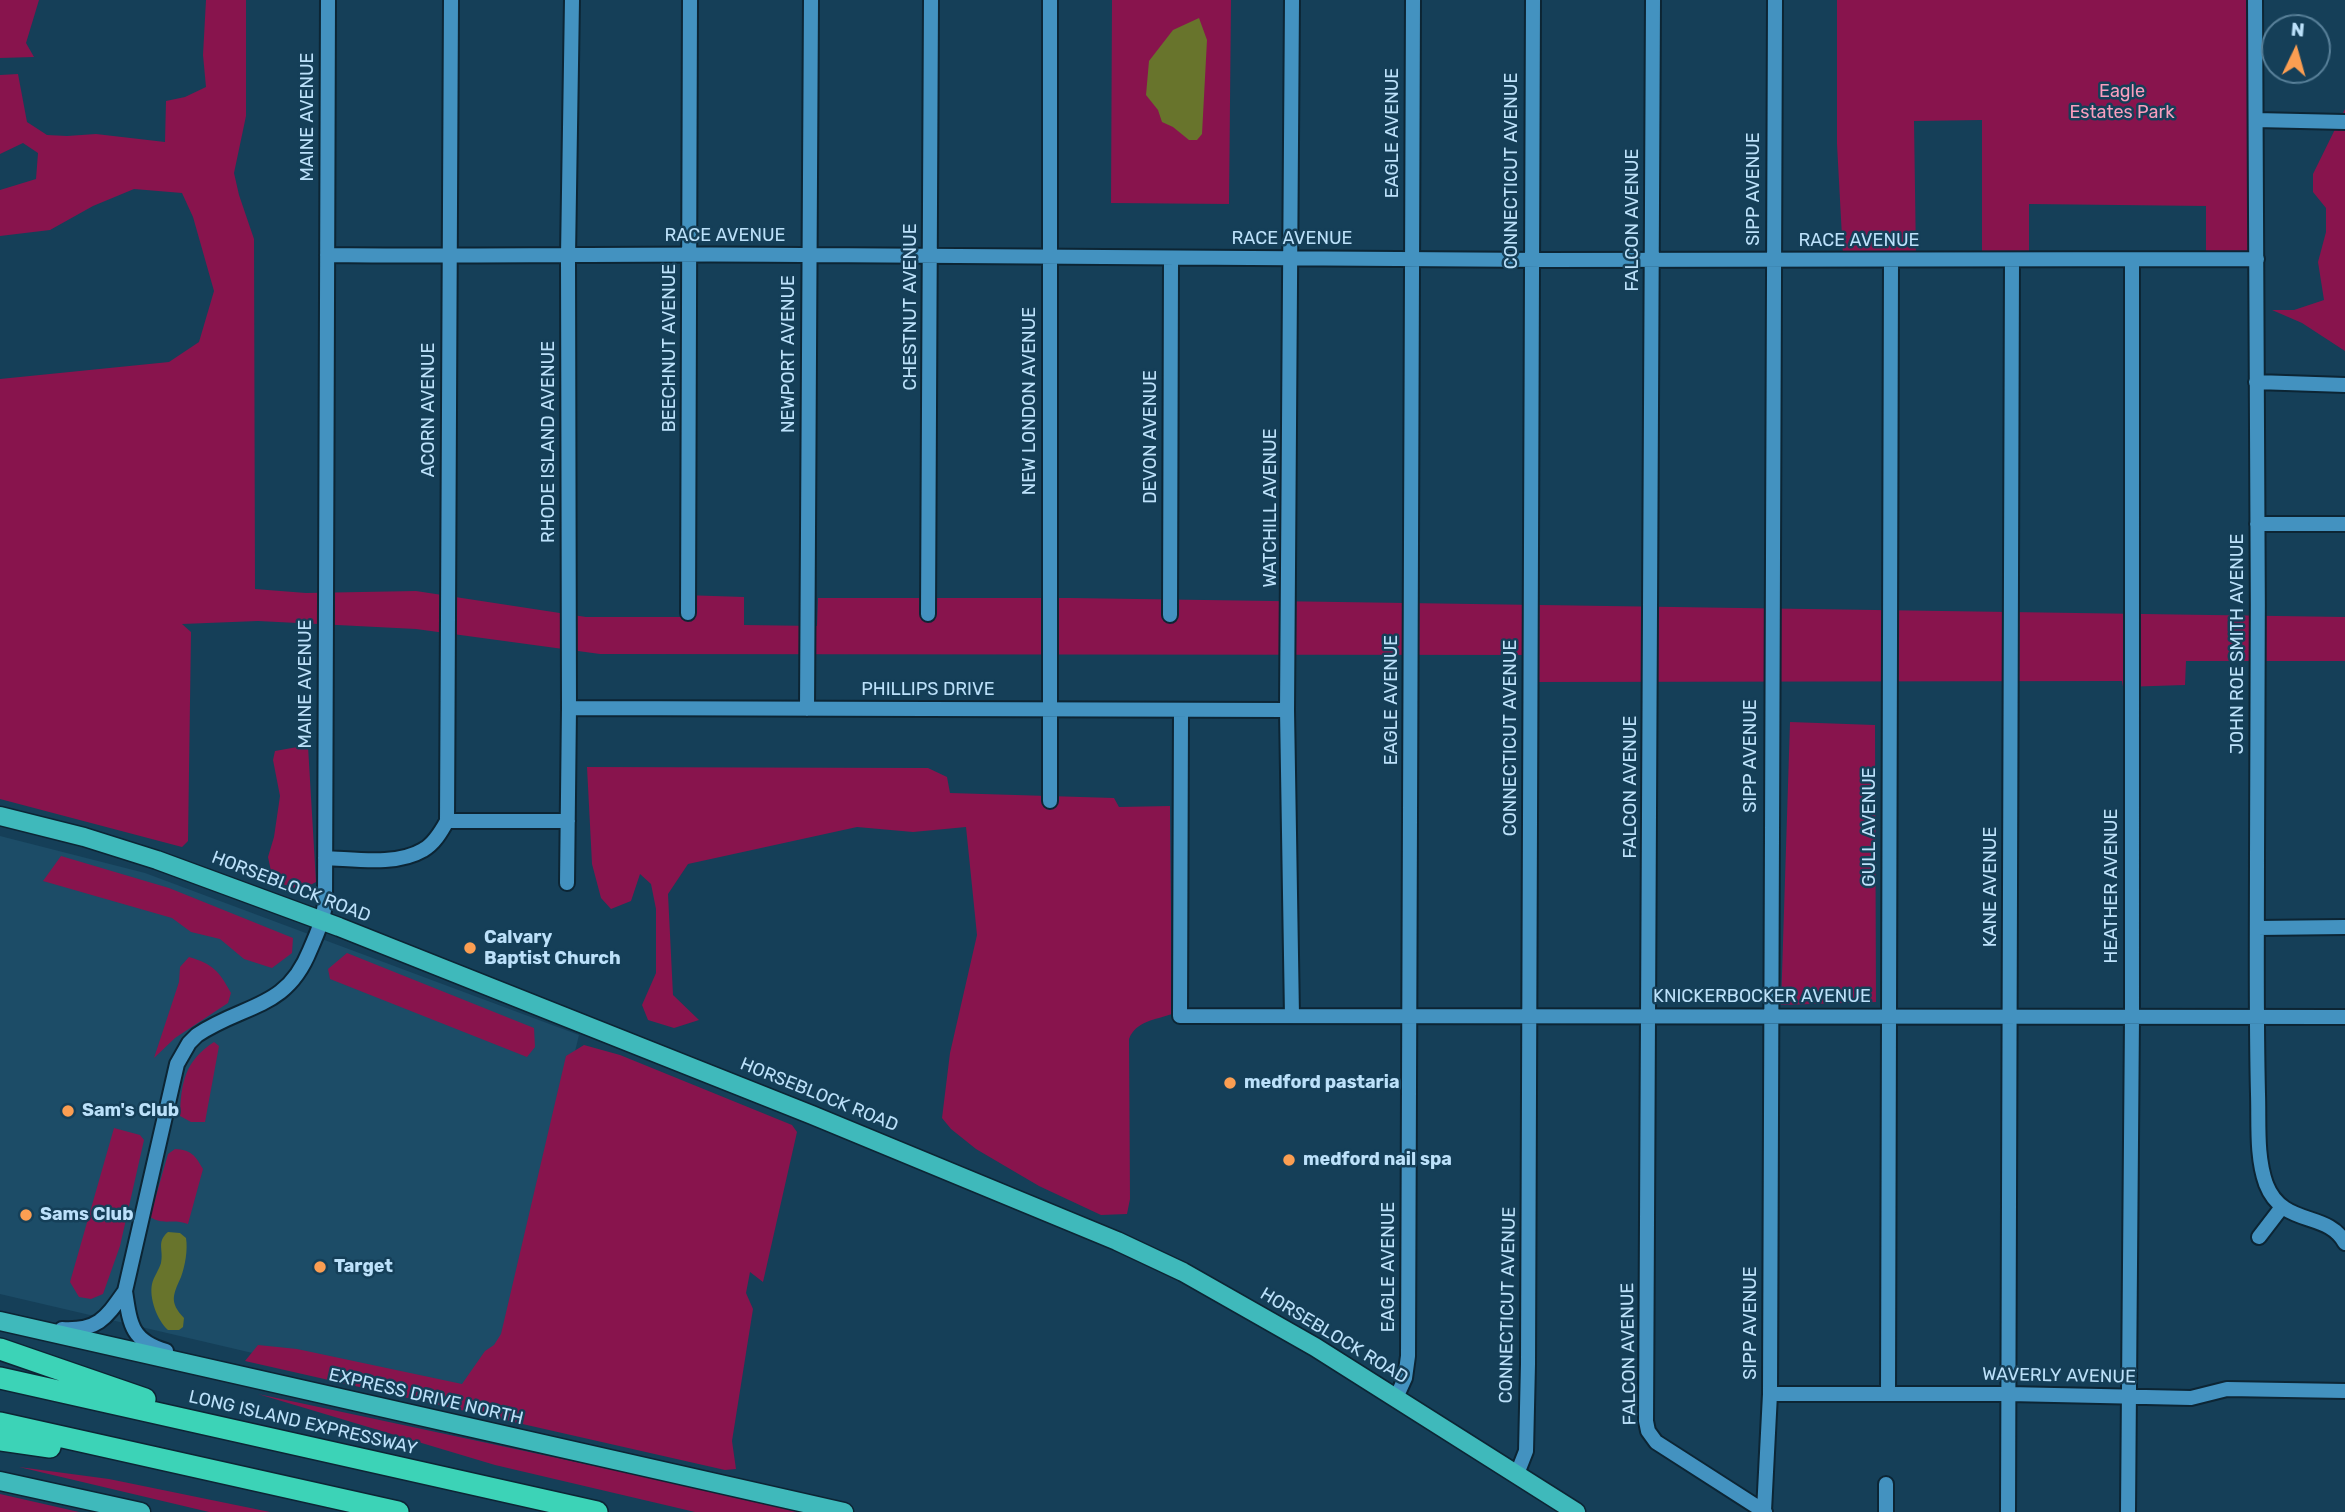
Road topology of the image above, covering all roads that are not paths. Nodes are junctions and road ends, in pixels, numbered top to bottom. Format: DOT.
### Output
graph roads {
  1 [pos="328,0"];
  2 [pos="451,0"];
  3 [pos="572,0"];
  4 [pos="690,0"];
  5 [pos="811,0"];
  6 [pos="931,0"];
  7 [pos="1051,0"];
  8 [pos="1292,0"];
  9 [pos="1413,0"];
  10 [pos="1532,0"];
  11 [pos="1653,0"];
  12 [pos="1775,0"];
  13 [pos="2255,0"];
  14 [pos="2256,120"];
  15 [pos="2345,122"];
  16 [pos="327,255"];
  17 [pos="689,255"];
  18 [pos="809,255"];
  19 [pos="449,257"];
  20 [pos="568,257"];
  21 [pos="931,257"];
  22 [pos="1050,257"];
  23 [pos="1171,258"];
  24 [pos="1412,258"];
  25 [pos="1292,259"];
  26 [pos="1531,259"];
  27 [pos="2257,259"];
  28 [pos="1652,260"];
  29 [pos="1891,260"];
  30 [pos="2132,260"];
  31 [pos="1773,261"];
  32 [pos="2012,261"];
  33 [pos="2256,382"];
  34 [pos="2345,386"];
  35 [pos="2257,524"];
  36 [pos="2345,524"];
  37 [pos="688,613"];
  38 [pos="928,614"];
  39 [pos="1170,615"];
  40 [pos="569,708"];
  41 [pos="807,709"];
  42 [pos="1049,710"];
  43 [pos="1181,710"];
  44 [pos="1287,710"];
  45 [pos="1050,801"];
  46 [pos="0,816"];
  47 [pos="447,821"];
  48 [pos="568,821"];
  49 [pos="325,858"];
  50 [pos="567,883"];
  51 [pos="322,921"];
  52 [pos="2345,927"];
  53 [pos="2257,928"];
  54 [pos="1292,1016"];
  55 [pos="1410,1016"];
  56 [pos="1529,1016"];
  57 [pos="1650,1016"];
  58 [pos="1889,1016"];
  59 [pos="2010,1016"];
  60 [pos="2132,1017"];
  61 [pos="2345,1017"];
  62 [pos="1770,1018"];
  63 [pos="2256,1018"];
  64 [pos="2282,1207"];
  65 [pos="2259,1237"];
  66 [pos="2345,1243"];
  67 [pos="125,1291"];
  68 [pos="0,1321"];
  69 [pos="27,1328"];
  70 [pos="0,1349"];
  71 [pos="0,1378"];
  72 [pos="285,1387"];
  73 [pos="2345,1391"];
  74 [pos="1888,1393"];
  75 [pos="1770,1394"];
  76 [pos="2009,1394"];
  77 [pos="2128,1397"];
  78 [pos="1396,1398"];
  79 [pos="0,1423"];
  80 [pos="0,1440"];
  81 [pos="304,1447"];
  82 [pos="1517,1474"];
  83 [pos="236,1476"];
  84 [pos="0,1481"];
  85 [pos="1886,1484"];
  86 [pos="141,1512"];
  87 [pos="398,1512"];
  88 [pos="597,1512"];
  89 [pos="844,1512"];
  90 [pos="1576,1512"];
  91 [pos="1765,1512"];
  92 [pos="1886,1512"];
  93 [pos="2008,1512"];
  94 [pos="2128,1512"];
  1 -- 16 [label="street, MAINE AVENUE"];
  2 -- 19 [label="street, ACORN AVENUE"];
  3 -- 20 [label="street, RHODE ISLAND AVENUE"];
  4 -- 17 [label="street, BEECHNUT AVENUE"];
  5 -- 18 [label="street, NEWPORT AVENUE"];
  6 -- 21 [label="street, CHESTNUT AVENUE"];
  7 -- 22 [label="street, NEW LONDON AVENUE"];
  8 -- 25 [label="street, WATCHILL AVENUE"];
  9 -- 24 [label="street, EAGLE AVENUE"];
  10 -- 26 [label="street, CONNECTICUT AVENUE"];
  11 -- 28 [label="street, FALCON AVENUE"];
  12 -- 31 [label="street, SIPP AVENUE"];
  13 -- 14 [label="street, JOHN ROE SMITH AVENUE"];
  14 -- 15 [label="street"];
  14 -- 27 [label="street, JOHN ROE SMITH AVENUE"];
  16 -- 19 [label="street, RACE AVENUE"];
  16 -- 49 [label="street, MAINE AVENUE"];
  17 -- 18 [label="street, RACE AVENUE"];
  17 -- 20 [label="street, RACE AVENUE"];
  17 -- 37 [label="street, BEECHNUT AVENUE"];
  18 -- 21 [label="street, RACE AVENUE"];
  18 -- 41 [label="street, NEWPORT AVENUE"];
  19 -- 20 [label="street, RACE AVENUE"];
  19 -- 47 [label="street, ACORN AVENUE"];
  20 -- 40 [label="street, RHODE ISLAND AVENUE"];
  21 -- 22 [label="street, RACE AVENUE"];
  21 -- 38 [label="street, CHESTNUT AVENUE"];
  22 -- 23 [label="street, RACE AVENUE"];
  22 -- 42 [label="street, NEW LONDON AVENUE"];
  23 -- 25 [label="street, RACE AVENUE"];
  23 -- 39 [label="street, DEVON AVENUE"];
  24 -- 25 [label="street, RACE AVENUE"];
  24 -- 26 [label="street, RACE AVENUE"];
  24 -- 55 [label="street, EAGLE AVENUE"];
  25 -- 44 [label="street, WATCHILL AVENUE"];
  26 -- 28 [label="street, RACE AVENUE"];
  26 -- 56 [label="street, CONNECTICUT AVENUE"];
  27 -- 30 [label="street, RACE AVENUE"];
  27 -- 33 [label="street, JOHN ROE SMITH AVENUE"];
  28 -- 31 [label="street, RACE AVENUE"];
  28 -- 57 [label="street, FALCON AVENUE"];
  29 -- 31 [label="street, RACE AVENUE"];
  29 -- 32 [label="street, RACE AVENUE"];
  29 -- 58 [label="street, GULL AVENUE"];
  30 -- 32 [label="street, RACE AVENUE"];
  30 -- 60 [label="street, HEATHER AVENUE"];
  31 -- 62 [label="street, SIPP AVENUE"];
  32 -- 59 [label="street, KANE AVENUE"];
  33 -- 34 [label="street"];
  33 -- 35 [label="street, JOHN ROE SMITH AVENUE"];
  35 -- 36 [label="street"];
  35 -- 53 [label="street, JOHN ROE SMITH AVENUE"];
  40 -- 41 [label="street, PHILLIPS DRIVE"];
  40 -- 48 [label="street, RHODE ISLAND AVENUE"];
  41 -- 42 [label="street, PHILLIPS DRIVE"];
  42 -- 43 [label="street, PHILLIPS DRIVE"];
  42 -- 45 [label="street, NEW LONDON AVENUE"];
  43 -- 44 [label="street, PHILLIPS DRIVE"];
  43 -- 54 [label="street, KNICKERBOCKER AVENUE"];
  44 -- 54 [label="street, WATCHILL AVENUE"];
  46 -- 51 [label="main road, HORSEBLOCK ROAD"];
  47 -- 48 [label="street"];
  47 -- 49 [label="street"];
  48 -- 50 [label="street, RHODE ISLAND AVENUE"];
  49 -- 51 [label="street, MAINE AVENUE"];
  51 -- 67 [label="street, MAINE AVENUE"];
  51 -- 78 [label="main road, HORSEBLOCK ROAD"];
  52 -- 53 [label="street"];
  53 -- 63 [label="street, JOHN ROE SMITH AVENUE"];
  54 -- 55 [label="street, KNICKERBOCKER AVENUE"];
  55 -- 56 [label="street, KNICKERBOCKER AVENUE"];
  55 -- 78 [label="street, EAGLE AVENUE"];
  56 -- 57 [label="street, KNICKERBOCKER AVENUE"];
  56 -- 82 [label="street, CONNECTICUT AVENUE"];
  57 -- 62 [label="street, KNICKERBOCKER AVENUE"];
  57 -- 91 [label="street, FALCON AVENUE"];
  58 -- 59 [label="street, KNICKERBOCKER AVENUE"];
  58 -- 62 [label="street, KNICKERBOCKER AVENUE"];
  58 -- 74 [label="street, GULL AVENUE"];
  59 -- 60 [label="street, KNICKERBOCKER AVENUE"];
  59 -- 76 [label="street, KANE AVENUE"];
  60 -- 63 [label="street, KNICKERBOCKER AVENUE"];
  60 -- 77 [label="street, HEATHER AVENUE"];
  61 -- 63 [label="street, KNICKERBOCKER AVENUE"];
  62 -- 75 [label="street, SIPP AVENUE"];
  63 -- 64 [label="street, JOHN ROE SMITH AVENUE"];
  64 -- 65 [label="street"];
  64 -- 66 [label="street"];
  67 -- 69 [label="street"];
  67 -- 72 [label="street"];
  68 -- 69 [label="main road, EXPRESS DRIVE NORTH"];
  69 -- 72 [label="main road, EXPRESS DRIVE NORTH"];
  70 -- 81 [label="highway"];
  71 -- 81 [label="highway, LONG ISLAND EXPRESSWAY"];
  72 -- 89 [label="main road, EXPRESS DRIVE NORTH"];
  73 -- 77 [label="street, WAVERLY AVENUE"];
  74 -- 75 [label="street, WAVERLY AVENUE"];
  74 -- 76 [label="street, WAVERLY AVENUE"];
  75 -- 91 [label="street, SIPP AVENUE"];
  76 -- 77 [label="street, WAVERLY AVENUE"];
  76 -- 93 [label="street, KANE AVENUE"];
  77 -- 94 [label="street, HEATHER AVENUE"];
  78 -- 82 [label="main road, HORSEBLOCK ROAD"];
  79 -- 83 [label="highway"];
  80 -- 83 [label="highway"];
  81 -- 88 [label="highway, LONG ISLAND EXPRESSWAY"];
  82 -- 90 [label="main road, HORSEBLOCK ROAD"];
  83 -- 87 [label="highway"];
  84 -- 86 [label="main road"];
  85 -- 92 [label="street"];
}
